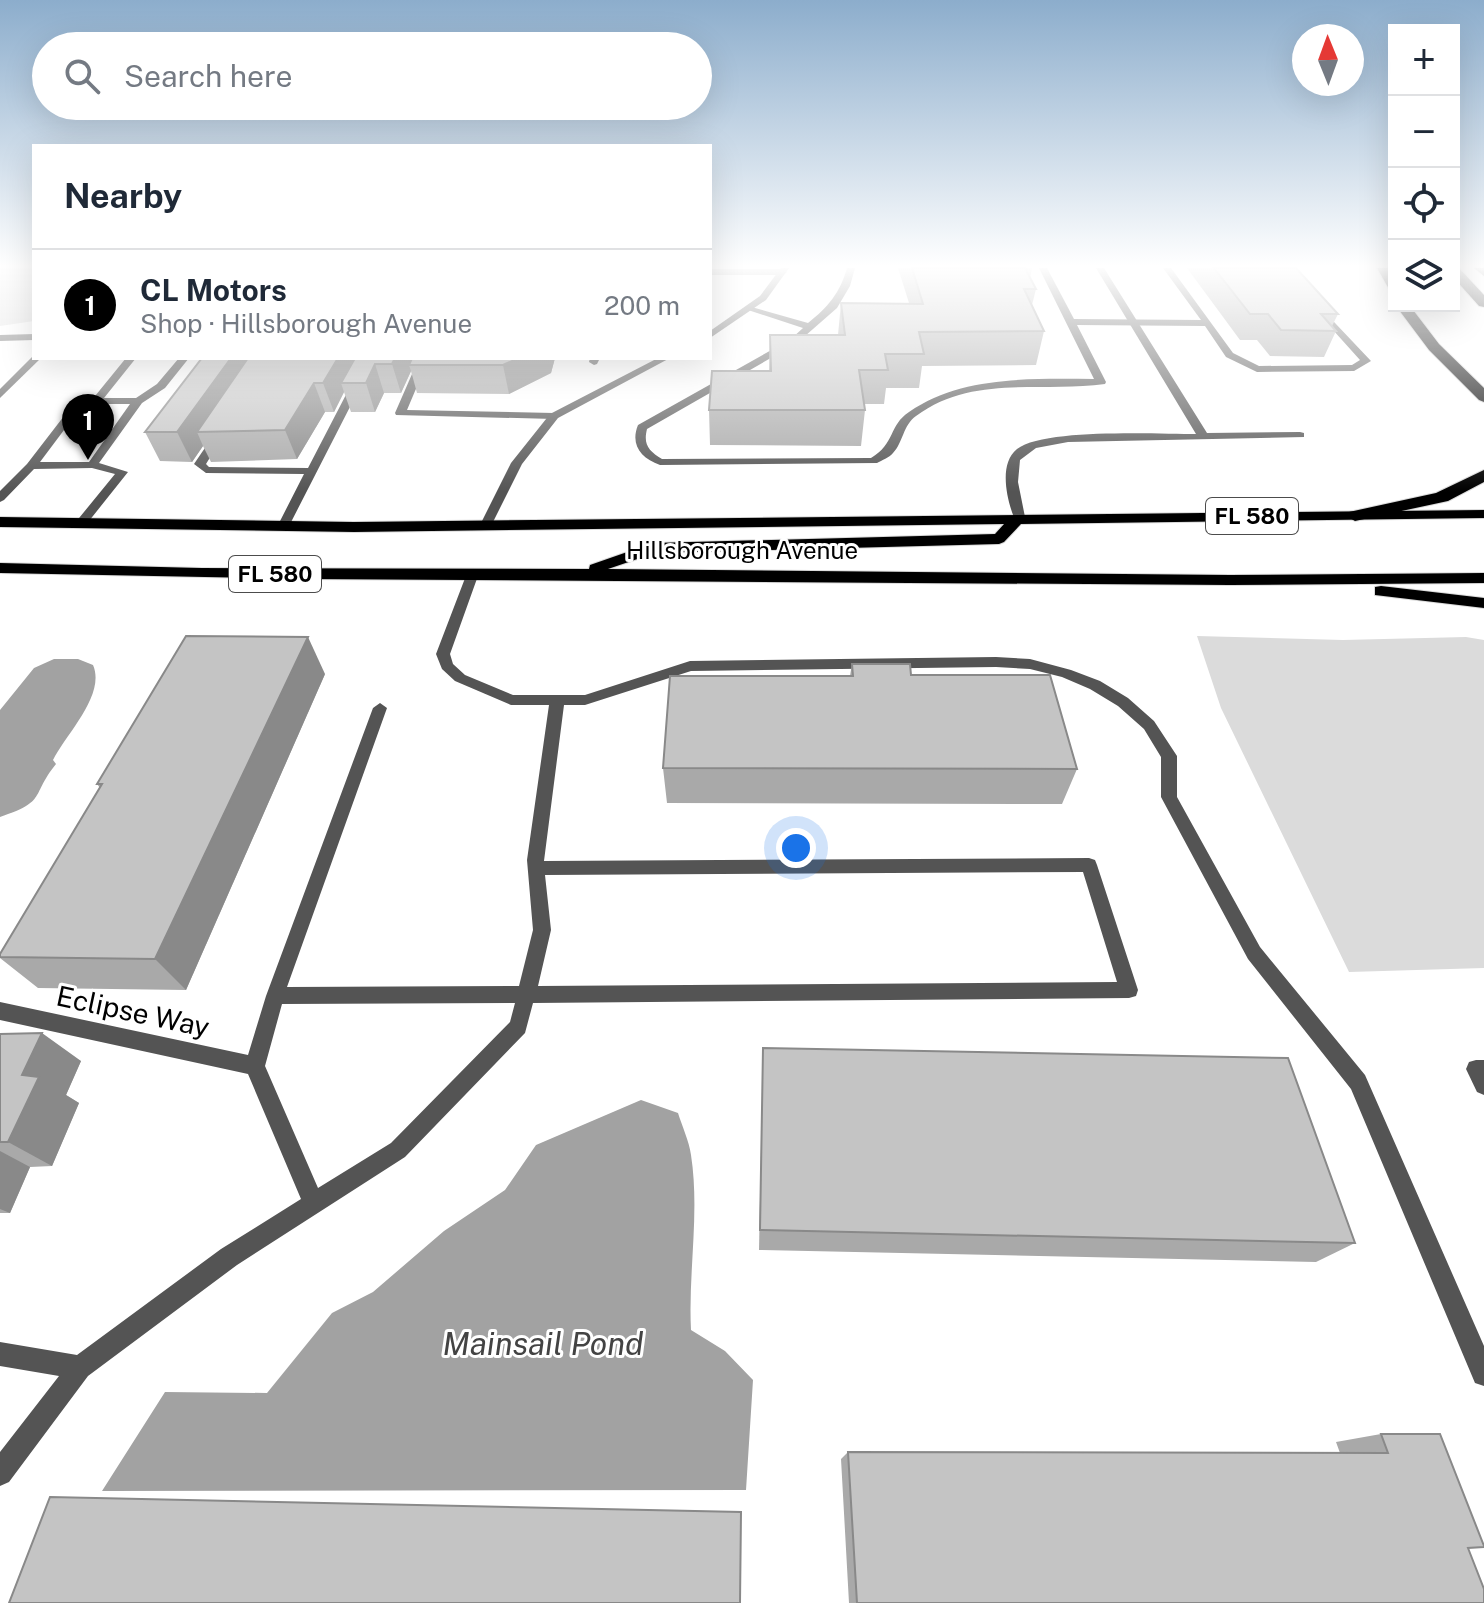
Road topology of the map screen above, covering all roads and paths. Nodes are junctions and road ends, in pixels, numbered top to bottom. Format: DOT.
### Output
graph roads {
  1 [pos="791,343"];
  2 [pos="1081,343"];
  3 [pos="1146,343"];
  4 [pos="1221,343"];
  5 [pos="1350,343"];
  6 [pos="1431,343"];
  7 [pos="34,360"];
  8 [pos="129,360"];
  9 [pos="182,360"];
  10 [pos="369,360"];
  11 [pos="423,360"];
  12 [pos="661,360"];
  13 [pos="0,395"];
  14 [pos="1484,397"];
  15 [pos="138,401"];
  16 [pos="554,416"];
  17 [pos="68,418"];
  18 [pos="226,424"];
  19 [pos="1300,435"];
  20 [pos="1203,436"];
  21 [pos="92,465"];
  22 [pos="31,466"];
  23 [pos="312,471"];
  24 [pos="1484,475"];
  25 [pos="0,498"];
  26 [pos="1484,514"];
  27 [pos="1355,516"];
  28 [pos="1019,517"];
  29 [pos="0,522"];
  30 [pos="81,523"];
  31 [pos="486,525"];
  32 [pos="283,527"];
  33 [pos="0,568"];
  34 [pos="473,573"];
  35 [pos="582,573"];
  36 [pos="1484,578"];
  37 [pos="1310,583"];
  38 [pos="1484,603"];
  39 [pos="557,700"];
  40 [pos="380,708"];
  41 [pos="535,868"];
  42 [pos="526,992"];
  43 [pos="275,996"];
  44 [pos="0,1011"];
  45 [pos="255,1066"];
  46 [pos="1484,1069"];
  47 [pos="1484,1085"];
  48 [pos="313,1203"];
  49 [pos="0,1354"];
  50 [pos="80,1368"];
  51 [pos="1484,1374"];
  52 [pos="0,1473"];
  1 -- 2 [label="street"];
  3 -- 20 [label="street"];
  4 -- 5 [label="street"];
  6 -- 14 [label="highway"];
  7 -- 13 [label="street"];
  8 -- 15 [label="street"];
  9 -- 15 [label="street"];
  10 -- 23 [label="street"];
  11 -- 16 [label="street"];
  12 -- 16 [label="street"];
  15 -- 21 [label="street"];
  16 -- 31 [label="street"];
  17 -- 22 [label="street"];
  18 -- 23 [label="street"];
  19 -- 20 [label="street"];
  20 -- 28 [label="street"];
  21 -- 22 [label="street"];
  21 -- 30 [label="street"];
  22 -- 25 [label="street"];
  23 -- 32 [label="street"];
  24 -- 27 [label="highway"];
  26 -- 27 [label="main road, Hillsborough Avenue / FL 580"];
  27 -- 28 [label="main road, Hillsborough Avenue / FL 580"];
  28 -- 31 [label="main road, Hillsborough Avenue / FL 580"];
  28 -- 35 [label="main road"];
  29 -- 30 [label="main road, Hillsborough Avenue / FL 580"];
  30 -- 32 [label="main road, Hillsborough Avenue / FL 580"];
  31 -- 32 [label="main road, Hillsborough Avenue / FL 580"];
  33 -- 34 [label="main road, Hillsborough Avenue / FL 580"];
  34 -- 35 [label="main road, Hillsborough Avenue / FL 580"];
  34 -- 39 [label="street"];
  35 -- 37 [label="main road, Hillsborough Avenue / FL 580"];
  36 -- 37 [label="main road, Hillsborough Avenue / FL 580"];
  37 -- 38 [label="main road"];
  39 -- 41 [label="street"];
  39 -- 51 [label="street"];
  40 -- 43 [label="street"];
  41 -- 42 [label="street"];
  41 -- 42 [label="street"];
  42 -- 43 [label="street"];
  42 -- 48 [label="street"];
  43 -- 45 [label="street"];
  44 -- 45 [label="street, Eclipse Way"];
  45 -- 48 [label="street"];
  46 -- 47 [label="street"];
  48 -- 50 [label="street"];
  49 -- 50 [label="street"];
  50 -- 52 [label="street"];
}
